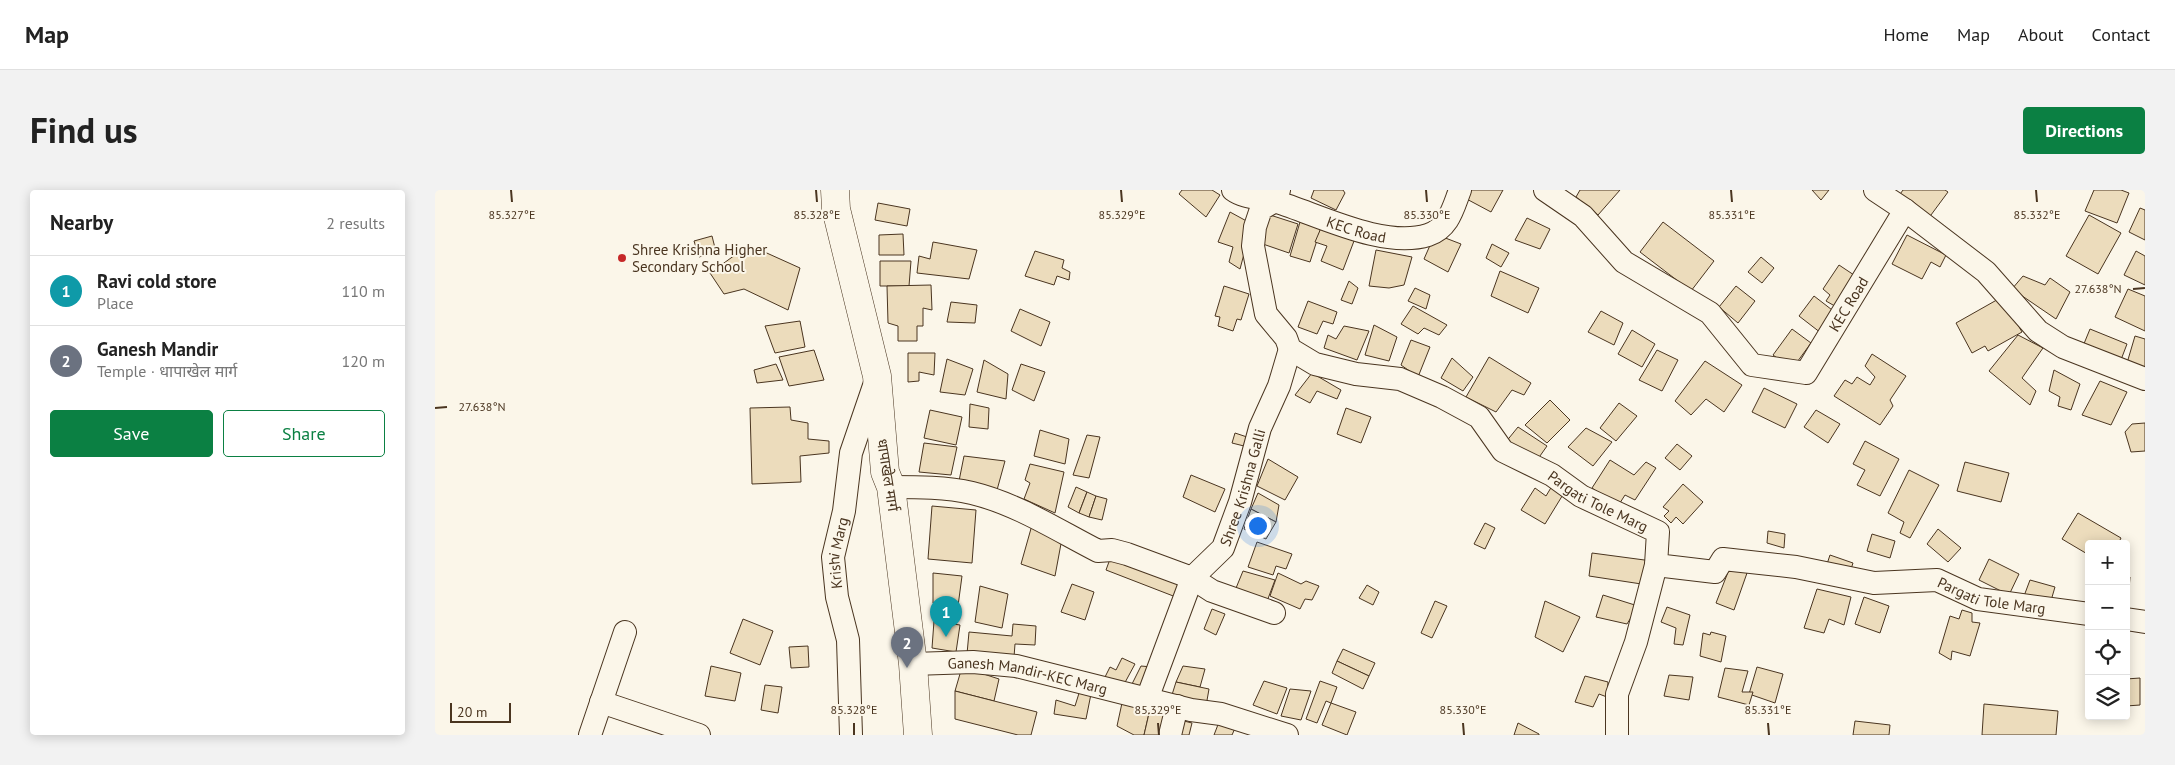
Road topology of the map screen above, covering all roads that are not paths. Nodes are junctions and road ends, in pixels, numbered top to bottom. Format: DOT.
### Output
graph roads {
  1 [pos="835,190"];
  2 [pos="1233,190"];
  3 [pos="1459,190"];
  4 [pos="1545,190"];
  5 [pos="1875,190"];
  6 [pos="1277,196"];
  7 [pos="1905,210"];
  8 [pos="1290,349"];
  9 [pos="877,376"];
  10 [pos="2145,379"];
  11 [pos="891,487"];
  12 [pos="1656,566"];
  13 [pos="1192,578"];
  14 [pos="1274,613"];
  15 [pos="2085,613"];
  16 [pos="2130,620"];
  17 [pos="2145,622"];
  18 [pos="625,632"];
  19 [pos="913,664"];
  20 [pos="1147,699"];
  21 [pos="601,702"];
  22 [pos="1177,706"];
  23 [pos="590,735"];
  24 [pos="699,735"];
  25 [pos="851,735"];
  26 [pos="918,735"];
  27 [pos="1170,735"];
  28 [pos="1287,735"];
  29 [pos="1617,735"];
  1 -- 9 [label="main road, धापाखेल मार्ग"];
  2 -- 6 [label="street, KEC Road"];
  3 -- 6 [label="street, KEC Road"];
  4 -- 7 [label="street, KEC Road"];
  5 -- 7 [label="street"];
  6 -- 8 [label="street, Pargati Tole Marg"];
  7 -- 10 [label="street"];
  8 -- 12 [label="street, Pargati Tole Marg"];
  8 -- 13 [label="street, Shree Krishna Galli"];
  9 -- 11 [label="main road, धापाखेल मार्ग"];
  9 -- 25 [label="street, Krishi Marg"];
  11 -- 13 [label="street"];
  11 -- 19 [label="main road, धापाखेल मार्ग"];
  12 -- 15 [label="street, Pargati Tole Marg"];
  12 -- 29 [label="street"];
  13 -- 14 [label="street"];
  13 -- 20 [label="street, Shree Krishna Galli"];
  16 -- 17 [label="street"];
  18 -- 21 [label="street"];
  19 -- 20 [label="street, Ganesh Mandir-KEC Marg"];
  19 -- 26 [label="main road, धापाखेल मार्ग"];
  20 -- 22 [label="street, Ganesh Mandir-KEC Marg"];
  21 -- 23 [label="street"];
  21 -- 24 [label="street"];
  22 -- 27 [label="street"];
  22 -- 28 [label="street, Ganesh Mandir-KEC Marg"];
}
